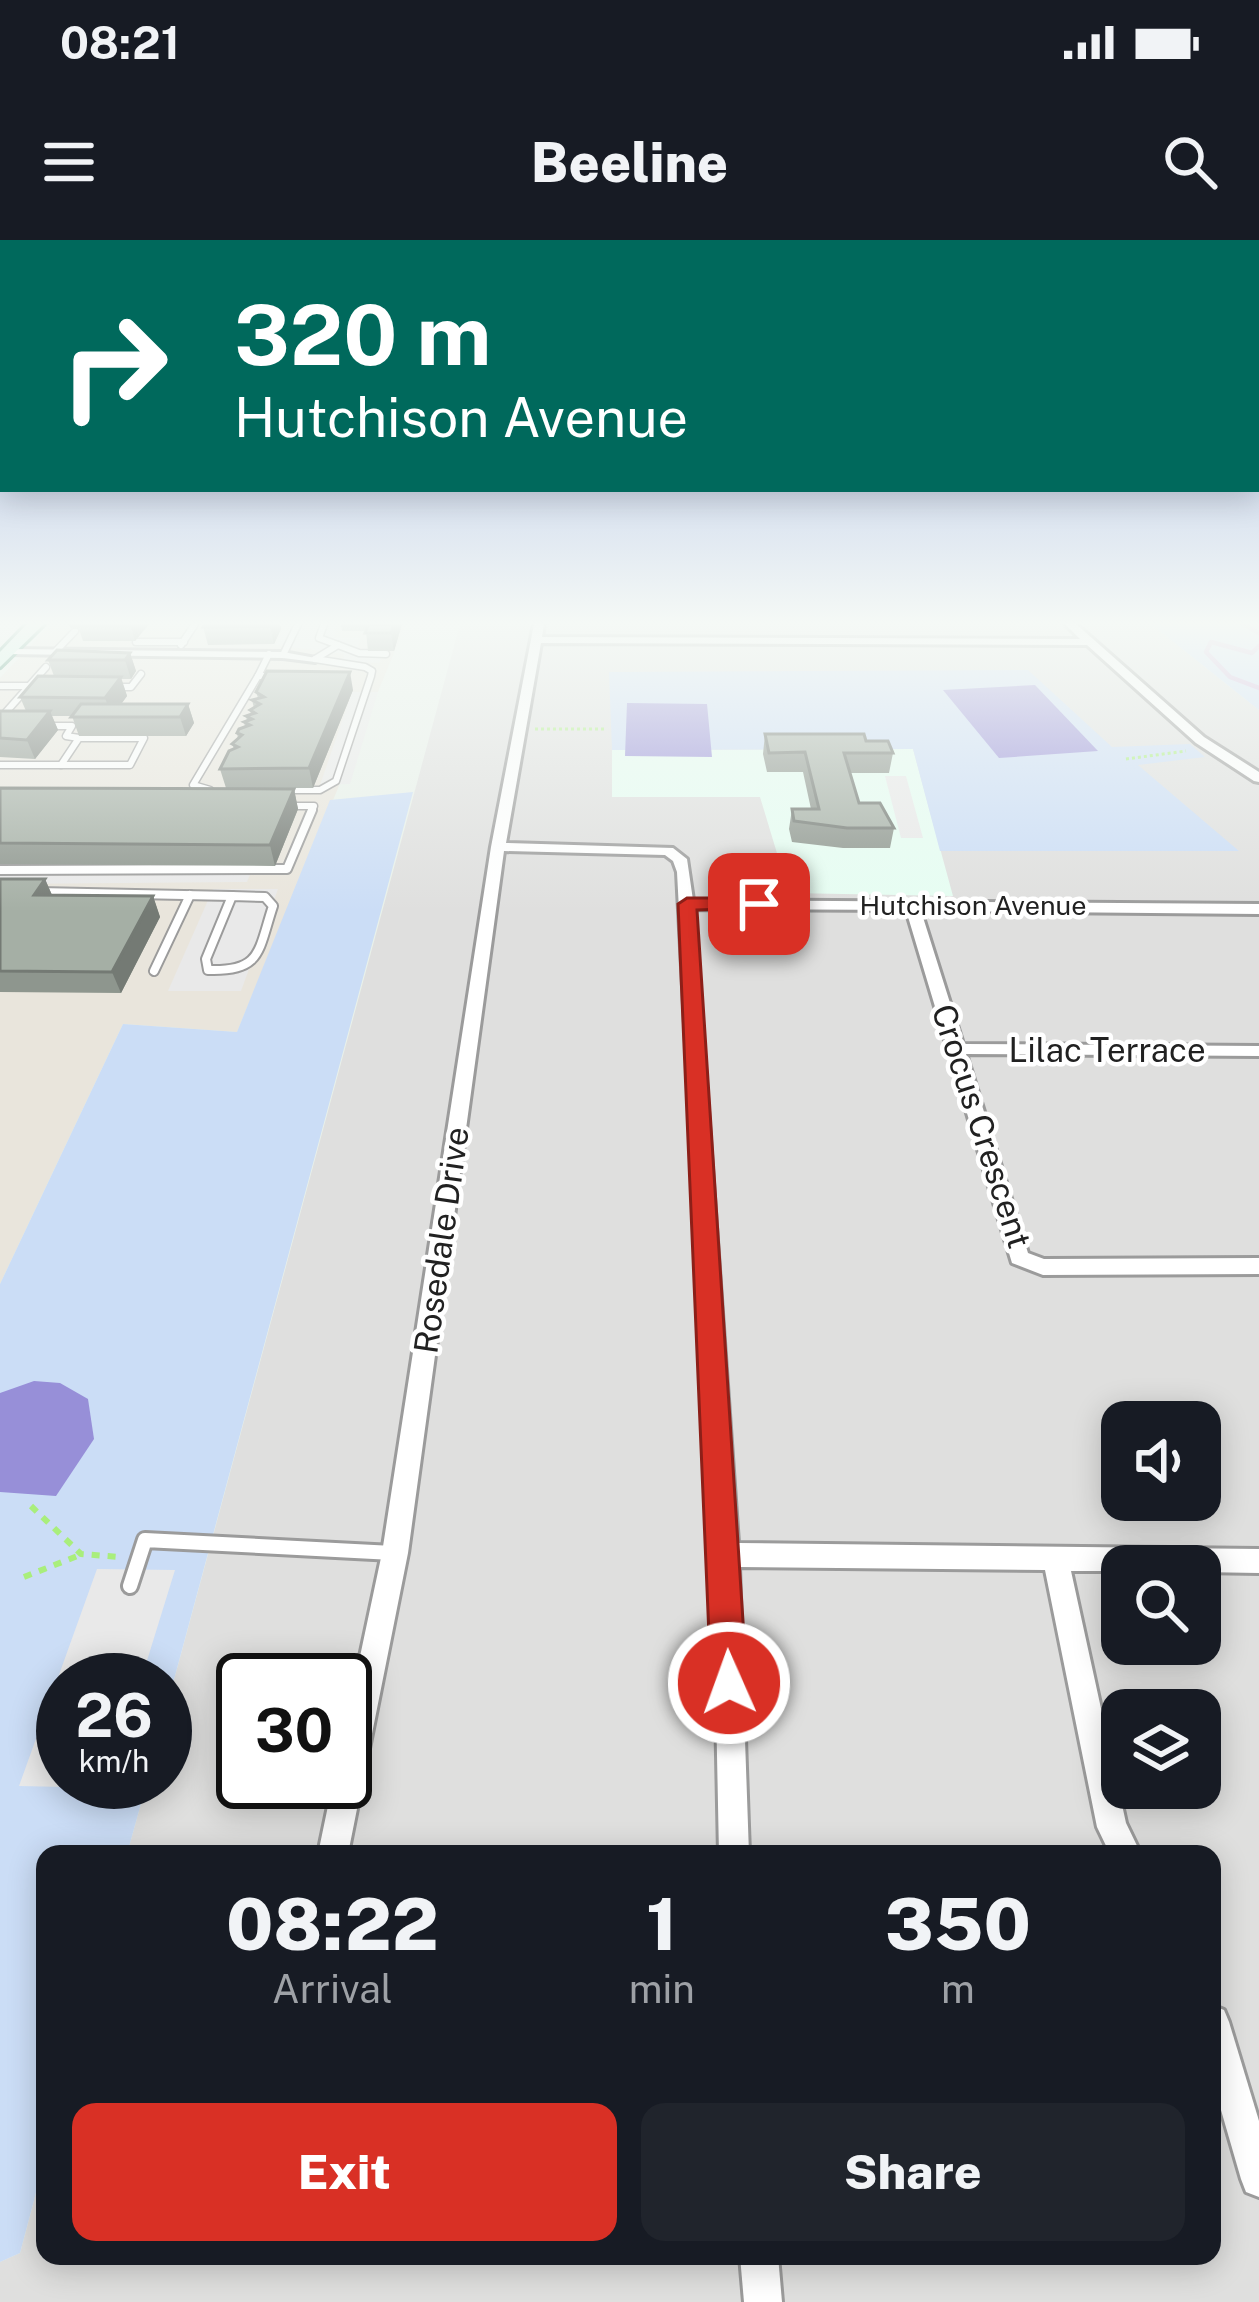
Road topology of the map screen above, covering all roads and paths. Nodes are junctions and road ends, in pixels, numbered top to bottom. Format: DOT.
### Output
graph roads {
  1 [pos="232,720"];
  2 [pos="356,720"];
  3 [pos="520,720"];
  4 [pos="1180,720"];
  5 [pos="36,726"];
  6 [pos="518,729"];
  7 [pos="607,729"];
  8 [pos="79,738"];
  9 [pos="1212,747"];
  10 [pos="1126,759"];
  11 [pos="0,765"];
  12 [pos="61,765"];
  13 [pos="1259,778"];
  14 [pos="226,790"];
  15 [pos="273,790"];
  16 [pos="269,806"];
  17 [pos="498,847"];
  18 [pos="0,870"];
  19 [pos="22,892"];
  20 [pos="190,896"];
  21 [pos="232,896"];
  22 [pos="687,904"];
  23 [pos="912,905"];
  24 [pos="1259,909"];
  25 [pos="154,971"];
  26 [pos="956,1049"];
  27 [pos="1259,1052"];
  28 [pos="1259,1266"];
  29 [pos="31,1506"];
  30 [pos="394,1553"];
  31 [pos="81,1554"];
  32 [pos="725,1555"];
  33 [pos="139,1558"];
  34 [pos="1056,1560"];
  35 [pos="1259,1561"];
  36 [pos="24,1577"];
  37 [pos="130,1586"];
  38 [pos="335,1845"];
  39 [pos="734,1845"];
  40 [pos="1121,1845"];
  41 [pos="1221,2052"];
  42 [pos="1259,2180"];
  43 [pos="760,2265"];
  44 [pos="763,2302"];
  1 -- 14 [label="lane"];
  2 -- 15 [label="lane"];
  3 -- 6 [label="street, Rosedale Drive"];
  4 -- 9 [label="street"];
  5 -- 8 [label="lane"];
  6 -- 7 [label="path"];
  6 -- 17 [label="street, Rosedale Drive"];
  8 -- 12 [label="lane"];
  8 -- 12 [label="lane"];
  9 -- 10 [label="path"];
  9 -- 13 [label="street"];
  11 -- 12 [label="lane"];
  16 -- 18 [label="lane"];
  17 -- 22 [label="street"];
  17 -- 30 [label="street, Rosedale Drive"];
  19 -- 20 [label="lane"];
  20 -- 21 [label="lane"];
  20 -- 25 [label="lane"];
  21 -- 21 [label="lane"];
  22 -- 23 [label="street, Hutchison Avenue"];
  22 -- 32 [label="street"];
  23 -- 24 [label="street, Hutchison Avenue"];
  23 -- 26 [label="street, Crocus Crescent"];
  26 -- 27 [label="street, Lilac Terrace"];
  26 -- 28 [label="street, Crocus Crescent"];
  29 -- 31 [label="path"];
  30 -- 33 [label="lane"];
  30 -- 38 [label="street, Rosedale Drive"];
  31 -- 33 [label="path"];
  31 -- 36 [label="path"];
  32 -- 34 [label="street"];
  32 -- 39 [label="street"];
  33 -- 37 [label="lane"];
  34 -- 35 [label="street"];
  34 -- 40 [label="street"];
  41 -- 42 [label="street"];
  43 -- 44 [label="street"];
}
